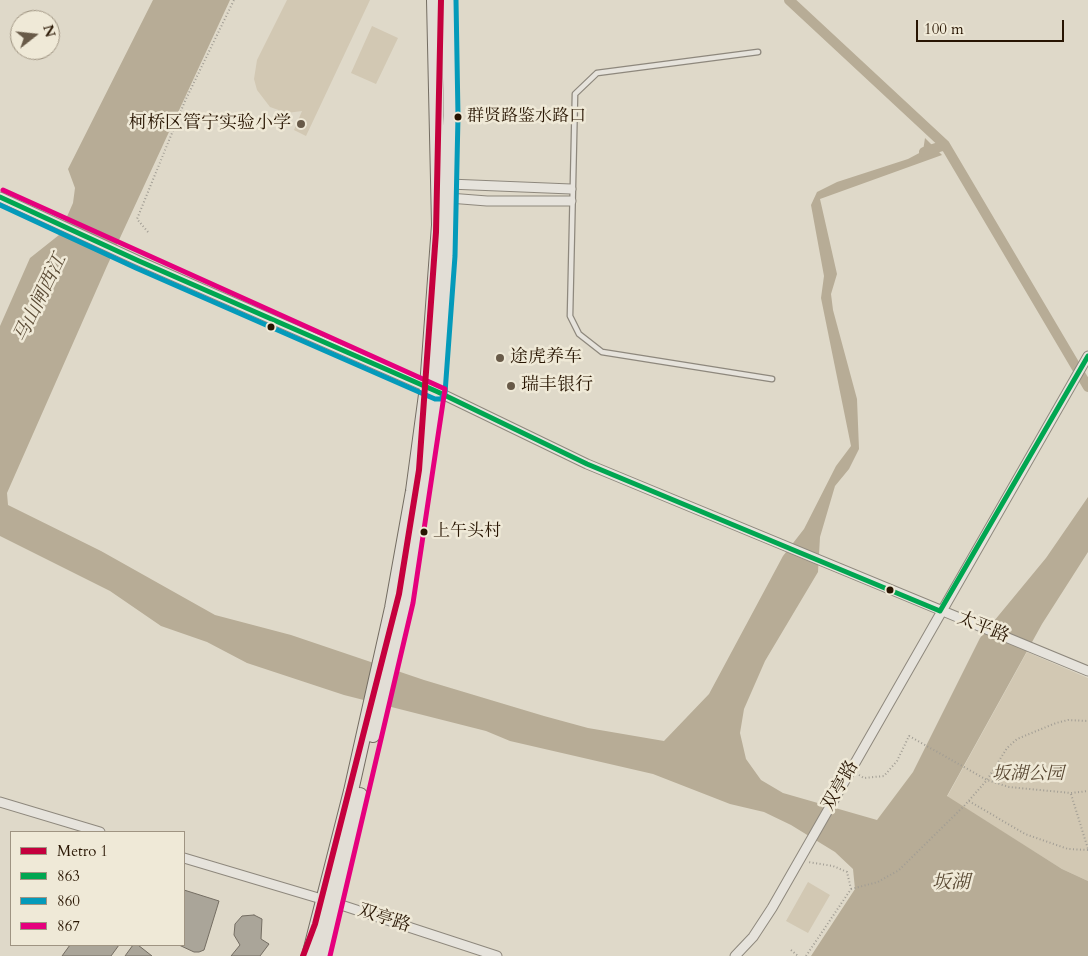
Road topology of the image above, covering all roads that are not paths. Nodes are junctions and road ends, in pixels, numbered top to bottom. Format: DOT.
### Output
graph roads {
  1 [pos="434,0"];
  2 [pos="448,0"];
  3 [pos="758,52"];
  4 [pos="449,184"];
  5 [pos="571,188"];
  6 [pos="0,197"];
  7 [pos="449,198"];
  8 [pos="571,201"];
  9 [pos="1088,356"];
  10 [pos="772,379"];
  11 [pos="432,389"];
  12 [pos="940,610"];
  13 [pos="1088,671"];
  14 [pos="0,802"];
  15 [pos="97,831"];
  16 [pos="185,858"];
  17 [pos="329,901"];
  18 [pos="309,956"];
  19 [pos="322,956"];
  20 [pos="497,956"];
  21 [pos="736,956"];
  1 -- 11 [label="main road"];
  2 -- 4 [label="main road"];
  3 -- 5 [label="lane"];
  4 -- 5 [label="street"];
  4 -- 7 [label="main road"];
  5 -- 8 [label="lane"];
  6 -- 11 [label="street, 太平路"];
  7 -- 8 [label="street"];
  7 -- 11 [label="main road"];
  8 -- 10 [label="lane"];
  9 -- 12 [label="street, 双亭路"];
  11 -- 12 [label="street, 太平路"];
  11 -- 17 [label="main road"];
  12 -- 13 [label="street, 太平路"];
  12 -- 21 [label="street, 双亭路"];
  14 -- 15 [label="street"];
  16 -- 17 [label="street, 双亭路"];
  17 -- 18 [label="main road"];
  17 -- 19 [label="main road"];
  17 -- 20 [label="street, 双亭路"];
}
